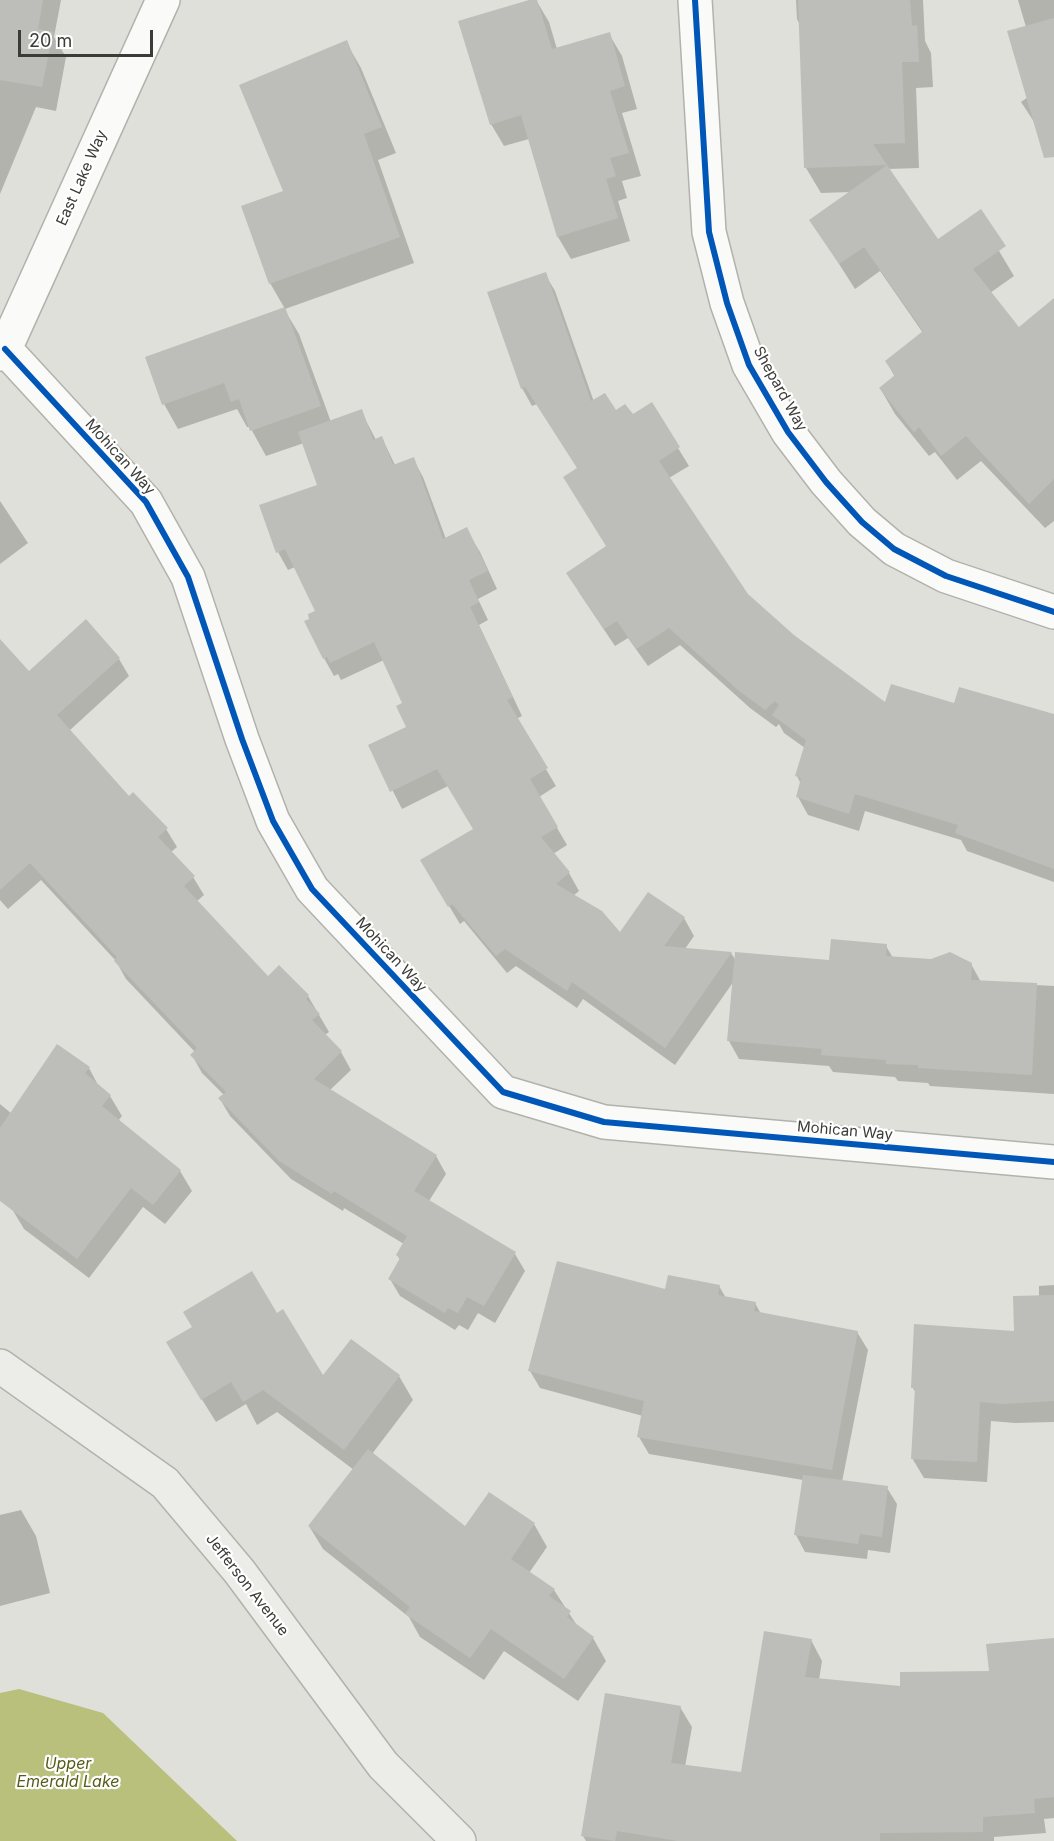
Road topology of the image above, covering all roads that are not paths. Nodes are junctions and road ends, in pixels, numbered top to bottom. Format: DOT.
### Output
graph roads {
  1 [pos="163,0"];
  2 [pos="695,0"];
  3 [pos="2,351"];
  4 [pos="1054,612"];
  5 [pos="1054,1162"];
  6 [pos="0,1366"];
  7 [pos="459,1841"];
  1 -- 3 [label="street, East Lake Way"];
  2 -- 4 [label="street, Shepard Way"];
  3 -- 5 [label="street, Mohican Way"];
  6 -- 7 [label="street, Jefferson Avenue"];
}
